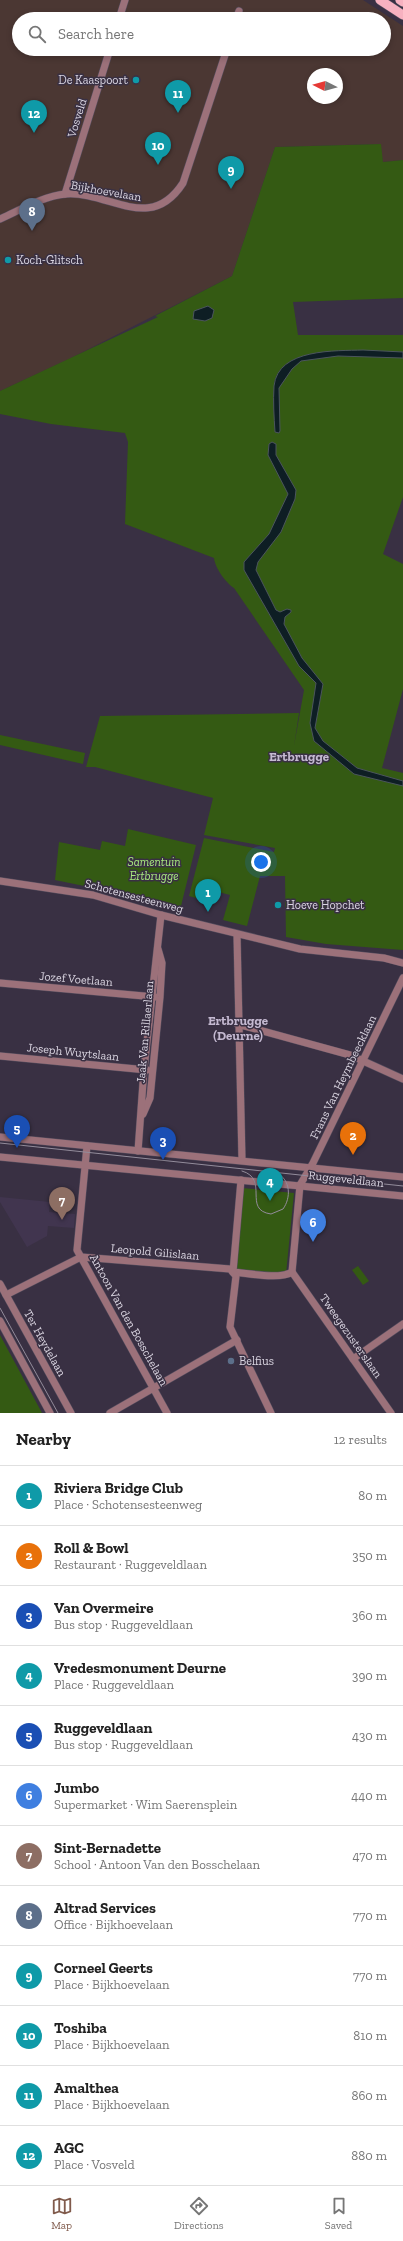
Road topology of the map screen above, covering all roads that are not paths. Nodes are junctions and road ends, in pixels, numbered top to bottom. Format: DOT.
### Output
graph roads {
  1 [pos="125,0"];
  2 [pos="380,0"];
  3 [pos="400,0"];
  4 [pos="403,2"];
  5 [pos="121,12"];
  6 [pos="403,15"];
  7 [pos="108,56"];
  8 [pos="225,56"];
  9 [pos="65,194"];
  10 [pos="0,219"];
  11 [pos="0,881"];
  12 [pos="161,915"];
  13 [pos="237,935"];
  14 [pos="157,945"];
  15 [pos="403,963"];
  16 [pos="403,978"];
  17 [pos="0,983"];
  18 [pos="151,996"];
  19 [pos="160,997"];
  20 [pos="237,1024"];
  21 [pos="0,1056"];
  22 [pos="362,1062"];
  23 [pos="144,1069"];
  24 [pos="152,1070"];
  25 [pos="403,1079"];
  26 [pos="140,1121"];
  27 [pos="0,1137"];
  28 [pos="87,1146"];
  29 [pos="138,1150"];
  30 [pos="0,1157"];
  31 [pos="242,1160"];
  32 [pos="85,1165"];
  33 [pos="311,1167"];
  34 [pos="403,1177"];
  35 [pos="241,1183"];
  36 [pos="300,1185"];
  37 [pos="403,1196"];
  38 [pos="81,1257"];
  39 [pos="292,1272"];
  40 [pos="234,1274"];
  41 [pos="0,1284"];
  42 [pos="6,1295"];
  43 [pos="0,1321"];
  44 [pos="403,1324"];
  45 [pos="237,1340"];
  46 [pos="353,1359"];
  47 [pos="154,1389"];
  48 [pos="50,1413"];
  49 [pos="71,1413"];
  50 [pos="110,1413"];
  51 [pos="167,1413"];
  52 [pos="271,1413"];
  53 [pos="391,1413"];
  1 -- 5 [label="street"];
  2 -- 6 [label="main road"];
  3 -- 4 [label="main road"];
  7 -- 9 [label="street, Vosveld"];
  8 -- 9 [label="street, Bijkhoevelaan"];
  9 -- 10 [label="street, Bijkhoevelaan"];
  11 -- 12 [label="street, Schotensesteenweg"];
  12 -- 13 [label="street, Schotensesteenweg"];
  12 -- 14 [label="street, Jaak Van Rillaerlaan"];
  13 -- 15 [label="street, Schotensesteenweg"];
  13 -- 20 [label="street"];
  14 -- 18 [label="street, Jaak Van Rillaerlaan"];
  14 -- 19 [label="street, Jaak Van Rillaerlaan"];
  16 -- 22 [label="street, Frans Van Heymbeecklaan"];
  17 -- 18 [label="street, Jozef Voetlaan"];
  18 -- 19 [label="street, Jozef Voetlaan"];
  18 -- 23 [label="street, Jaak Van Rillaerlaan"];
  19 -- 24 [label="street, Jaak Van Rillaerlaan"];
  20 -- 22 [label="street"];
  20 -- 31 [label="street"];
  21 -- 23 [label="street, Joseph Wuytslaan"];
  22 -- 25 [label="street"];
  22 -- 33 [label="street, Frans Van Heymbeecklaan"];
  23 -- 24 [label="street, Joseph Wuytslaan"];
  23 -- 26 [label="street, Jaak Van Rillaerlaan"];
  24 -- 26 [label="street, Jaak Van Rillaerlaan"];
  26 -- 29 [label="street, Jaak Van Rillaerlaan"];
  27 -- 28 [label="street, Ruggeveldlaan"];
  28 -- 29 [label="street, Ruggeveldlaan"];
  28 -- 32 [label="street, Antoon Van den Bosschelaan"];
  29 -- 31 [label="street, Ruggeveldlaan"];
  30 -- 32 [label="street, Ruggeveldlaan"];
  31 -- 33 [label="street, Ruggeveldlaan"];
  32 -- 35 [label="street, Ruggeveldlaan"];
  32 -- 38 [label="street, Antoon Van den Bosschelaan"];
  33 -- 34 [label="street, Ruggeveldlaan"];
  33 -- 36 [label="street, Frans Van Heymbeecklaan"];
  35 -- 36 [label="street, Ruggeveldlaan"];
  35 -- 40 [label="street"];
  36 -- 37 [label="street, Ruggeveldlaan"];
  36 -- 39 [label="street"];
  38 -- 40 [label="street, Leopold Gilislaan"];
  38 -- 42 [label="street"];
  38 -- 47 [label="street, Antoon Van den Bosschelaan"];
  39 -- 40 [label="street, Leopold Gilislaan"];
  39 -- 46 [label="street, Tweegezusterslaan"];
  40 -- 45 [label="street"];
  41 -- 42 [label="street, Ter Heydelaan"];
  42 -- 49 [label="street, Ter Heydelaan"];
  43 -- 48 [label="street"];
  44 -- 46 [label="street"];
  45 -- 47 [label="street"];
  45 -- 52 [label="street"];
  46 -- 53 [label="street, Tweegezusterslaan"];
  47 -- 50 [label="street"];
  47 -- 51 [label="street, Antoon Van den Bosschelaan"];
}
